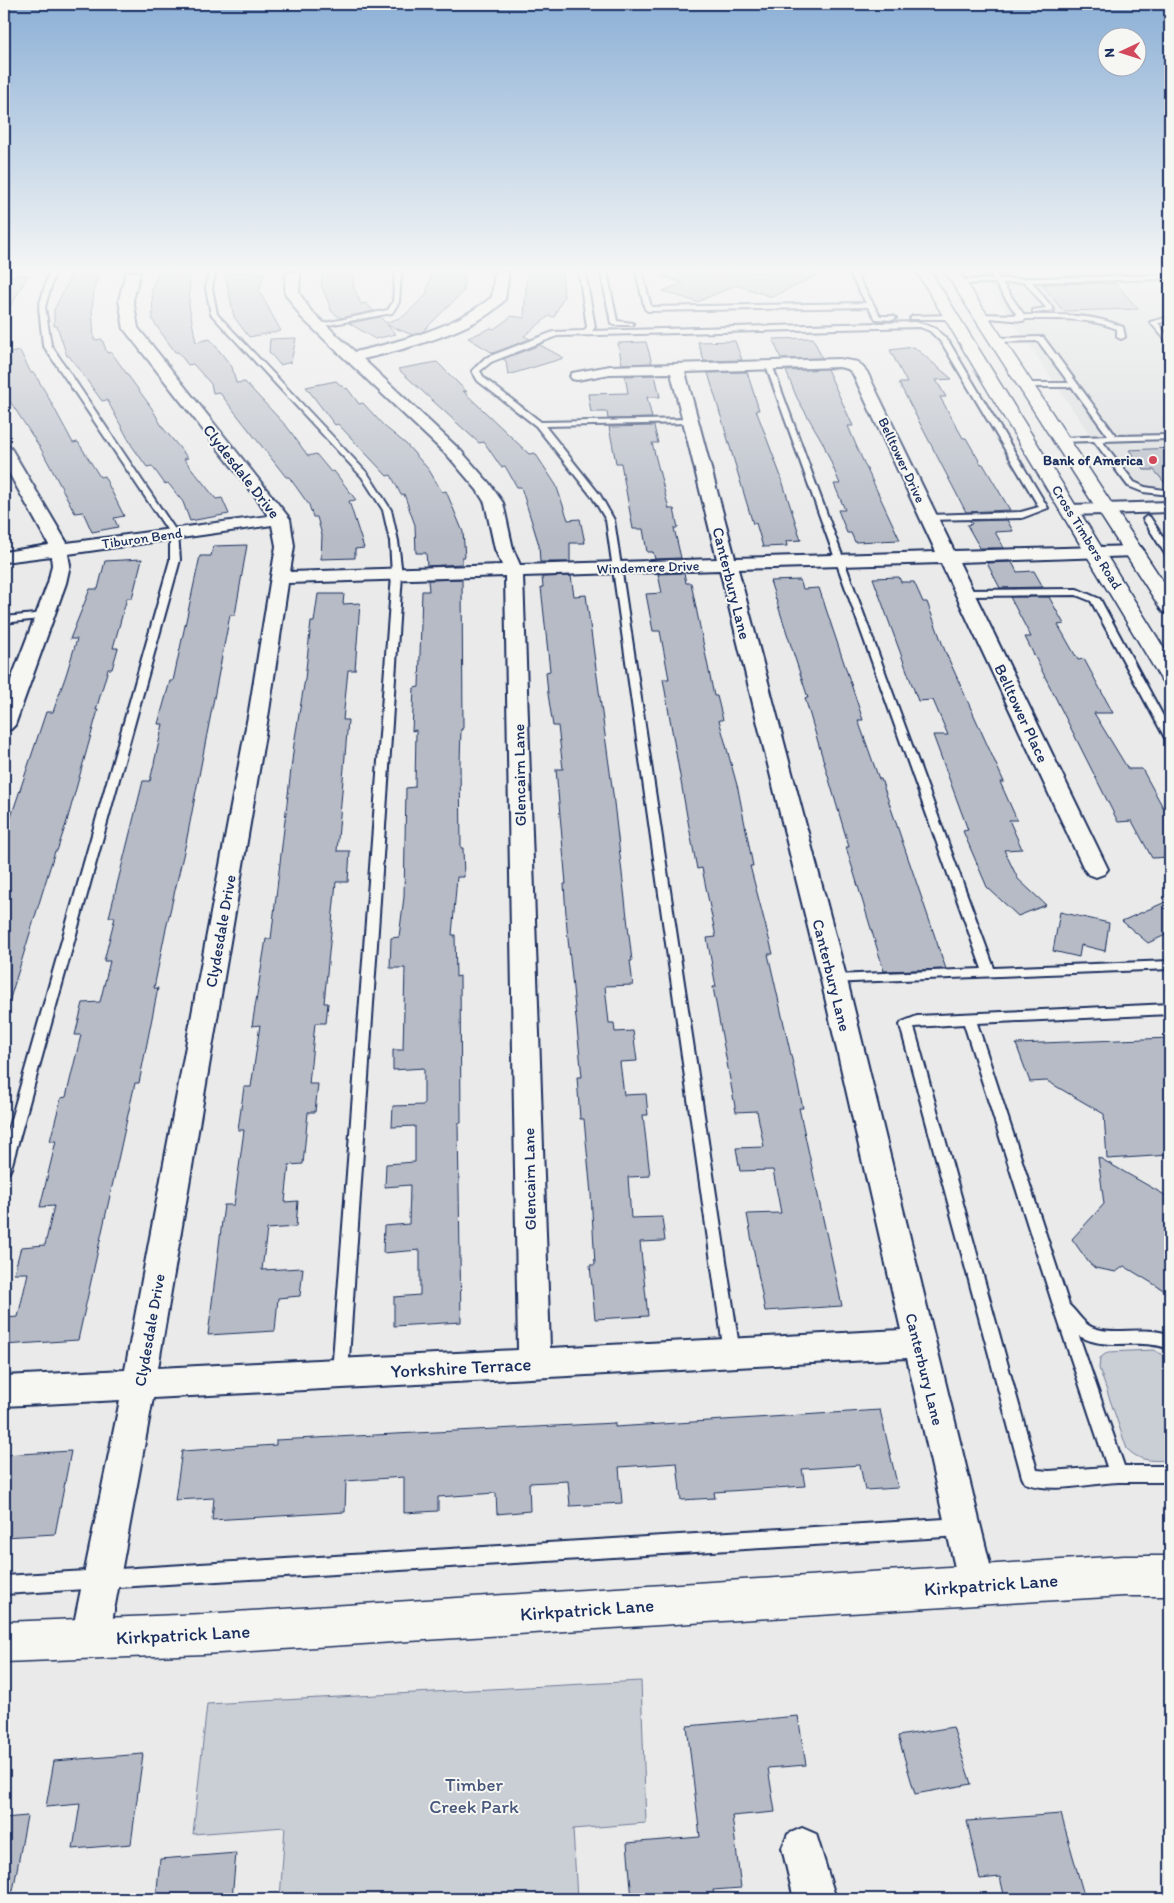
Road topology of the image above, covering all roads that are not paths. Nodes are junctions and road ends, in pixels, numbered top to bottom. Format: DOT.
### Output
graph roads {
  1 [pos="58,361"];
  2 [pos="155,361"];
  3 [pos="256,361"];
  4 [pos="358,361"];
  5 [pos="487,361"];
  6 [pos="956,361"];
  7 [pos="976,361"];
  8 [pos="1008,361"];
  9 [pos="1057,361"];
  10 [pos="768,365"];
  11 [pos="677,368"];
  12 [pos="578,376"];
  13 [pos="1075,385"];
  14 [pos="1024,386"];
  15 [pos="992,387"];
  16 [pos="691,421"];
  17 [pos="540,424"];
  18 [pos="1170,437"];
  19 [pos="1114,439"];
  20 [pos="1061,440"];
  21 [pos="1096,440"];
  22 [pos="4,450"];
  23 [pos="1170,493"];
  24 [pos="1170,507"];
  25 [pos="1110,514"];
  26 [pos="1074,515"];
  27 [pos="929,518"];
  28 [pos="1147,518"];
  29 [pos="1170,518"];
  30 [pos="281,519"];
  31 [pos="174,534"];
  32 [pos="59,550"];
  33 [pos="1136,551"];
  34 [pos="1096,552"];
  35 [pos="1170,555"];
  36 [pos="4,557"];
  37 [pos="948,557"];
  38 [pos="839,560"];
  39 [pos="727,564"];
  40 [pos="618,568"];
  41 [pos="514,571"];
  42 [pos="397,574"];
  43 [pos="280,578"];
  44 [pos="965,593"];
  45 [pos="1170,608"];
  46 [pos="45,616"];
  47 [pos="4,620"];
  48 [pos="1170,676"];
  49 [pos="12,683"];
  50 [pos="4,725"];
  51 [pos="1170,738"];
  52 [pos="1096,868"];
  53 [pos="1170,965"];
  54 [pos="989,972"];
  55 [pos="834,980"];
  56 [pos="1170,1009"];
  57 [pos="969,1018"];
  58 [pos="4,1168"];
  59 [pos="1062,1308"];
  60 [pos="1170,1342"];
  61 [pos="918,1343"];
  62 [pos="732,1353"];
  63 [pos="534,1363"];
  64 [pos="340,1373"];
  65 [pos="139,1384"];
  66 [pos="4,1391"];
  67 [pos="1118,1474"];
  68 [pos="1170,1474"];
  69 [pos="963,1527"];
  70 [pos="1170,1576"];
  71 [pos="101,1579"];
  72 [pos="4,1585"];
  73 [pos="977,1585"];
  74 [pos="90,1638"];
  75 [pos="4,1642"];
  76 [pos="802,1848"];
  77 [pos="815,1899"];
  1 -- 31 [label="lane"];
  2 -- 30 [label="street, Clydesdale Drive"];
  3 -- 42 [label="lane"];
  4 -- 41 [label="street, Glencairn Lane"];
  5 -- 17 [label="lane"];
  6 -- 27 [label="lane"];
  7 -- 15 [label="main road, Cross Timbers Road"];
  8 -- 14 [label="main road, Cross Timbers Road"];
  9 -- 13 [label="lane"];
  10 -- 11 [label="street"];
  10 -- 27 [label="street, Belltower Drive"];
  10 -- 38 [label="lane"];
  11 -- 12 [label="street"];
  11 -- 16 [label="street, Canterbury Lane"];
  13 -- 14 [label="lane"];
  13 -- 19 [label="lane"];
  14 -- 15 [label="main road"];
  14 -- 20 [label="main road, Cross Timbers Road"];
  15 -- 26 [label="main road, Cross Timbers Road"];
  16 -- 17 [label="lane"];
  16 -- 39 [label="street, Canterbury Lane"];
  17 -- 40 [label="lane"];
  18 -- 19 [label="lane"];
  19 -- 21 [label="lane"];
  20 -- 21 [label="lane"];
  20 -- 25 [label="main road, Cross Timbers Road"];
  21 -- 23 [label="lane"];
  22 -- 32 [label="street"];
  24 -- 25 [label="street"];
  25 -- 26 [label="street"];
  25 -- 28 [label="street"];
  25 -- 33 [label="main road, Cross Timbers Road"];
  26 -- 34 [label="main road, Cross Timbers Road"];
  27 -- 37 [label="street, Belltower Drive"];
  28 -- 29 [label="street"];
  28 -- 35 [label="lane"];
  30 -- 31 [label="street, Tiburon Bend"];
  30 -- 43 [label="street, Clydesdale Drive"];
  31 -- 32 [label="street, Tiburon Bend"];
  31 -- 58 [label="lane"];
  32 -- 36 [label="street, Tiburon Bend"];
  32 -- 46 [label="street"];
  33 -- 34 [label="street, Windemere Drive"];
  33 -- 45 [label="main road, Cross Timbers Road"];
  34 -- 37 [label="street, Windemere Drive"];
  34 -- 48 [label="main road, Cross Timbers Road"];
  37 -- 38 [label="street, Windemere Drive"];
  37 -- 44 [label="street, Belltower Place"];
  38 -- 39 [label="street, Windemere Drive"];
  38 -- 54 [label="lane"];
  39 -- 40 [label="street, Windemere Drive"];
  39 -- 55 [label="street, Canterbury Lane"];
  40 -- 41 [label="street, Windemere Drive"];
  40 -- 62 [label="lane"];
  41 -- 42 [label="street, Windemere Drive"];
  41 -- 63 [label="street, Glencairn Lane"];
  42 -- 43 [label="street, Windemere Drive"];
  42 -- 64 [label="lane"];
  43 -- 65 [label="street, Clydesdale Drive"];
  44 -- 51 [label="lane"];
  44 -- 52 [label="street, Belltower Place"];
  46 -- 47 [label="lane"];
  46 -- 49 [label="street"];
  49 -- 50 [label="street"];
  53 -- 54 [label="lane"];
  54 -- 55 [label="lane"];
  55 -- 61 [label="street, Canterbury Lane"];
  56 -- 57 [label="lane"];
  57 -- 59 [label="lane"];
  57 -- 67 [label="lane"];
  59 -- 60 [label="lane"];
  59 -- 67 [label="lane"];
  61 -- 62 [label="street, Yorkshire Terrace"];
  61 -- 69 [label="street, Canterbury Lane"];
  62 -- 63 [label="street, Yorkshire Terrace"];
  63 -- 64 [label="street, Yorkshire Terrace"];
  64 -- 65 [label="street, Yorkshire Terrace"];
  65 -- 66 [label="street, Yorkshire Terrace"];
  65 -- 71 [label="street, Clydesdale Drive"];
  67 -- 68 [label="lane"];
  69 -- 71 [label="lane"];
  69 -- 73 [label="street, Canterbury Lane"];
  70 -- 73 [label="main road, Kirkpatrick Lane"];
  71 -- 72 [label="lane"];
  71 -- 74 [label="street, Clydesdale Drive"];
  73 -- 74 [label="main road, Kirkpatrick Lane"];
  74 -- 75 [label="main road, Kirkpatrick Lane"];
  76 -- 77 [label="street"];
}
